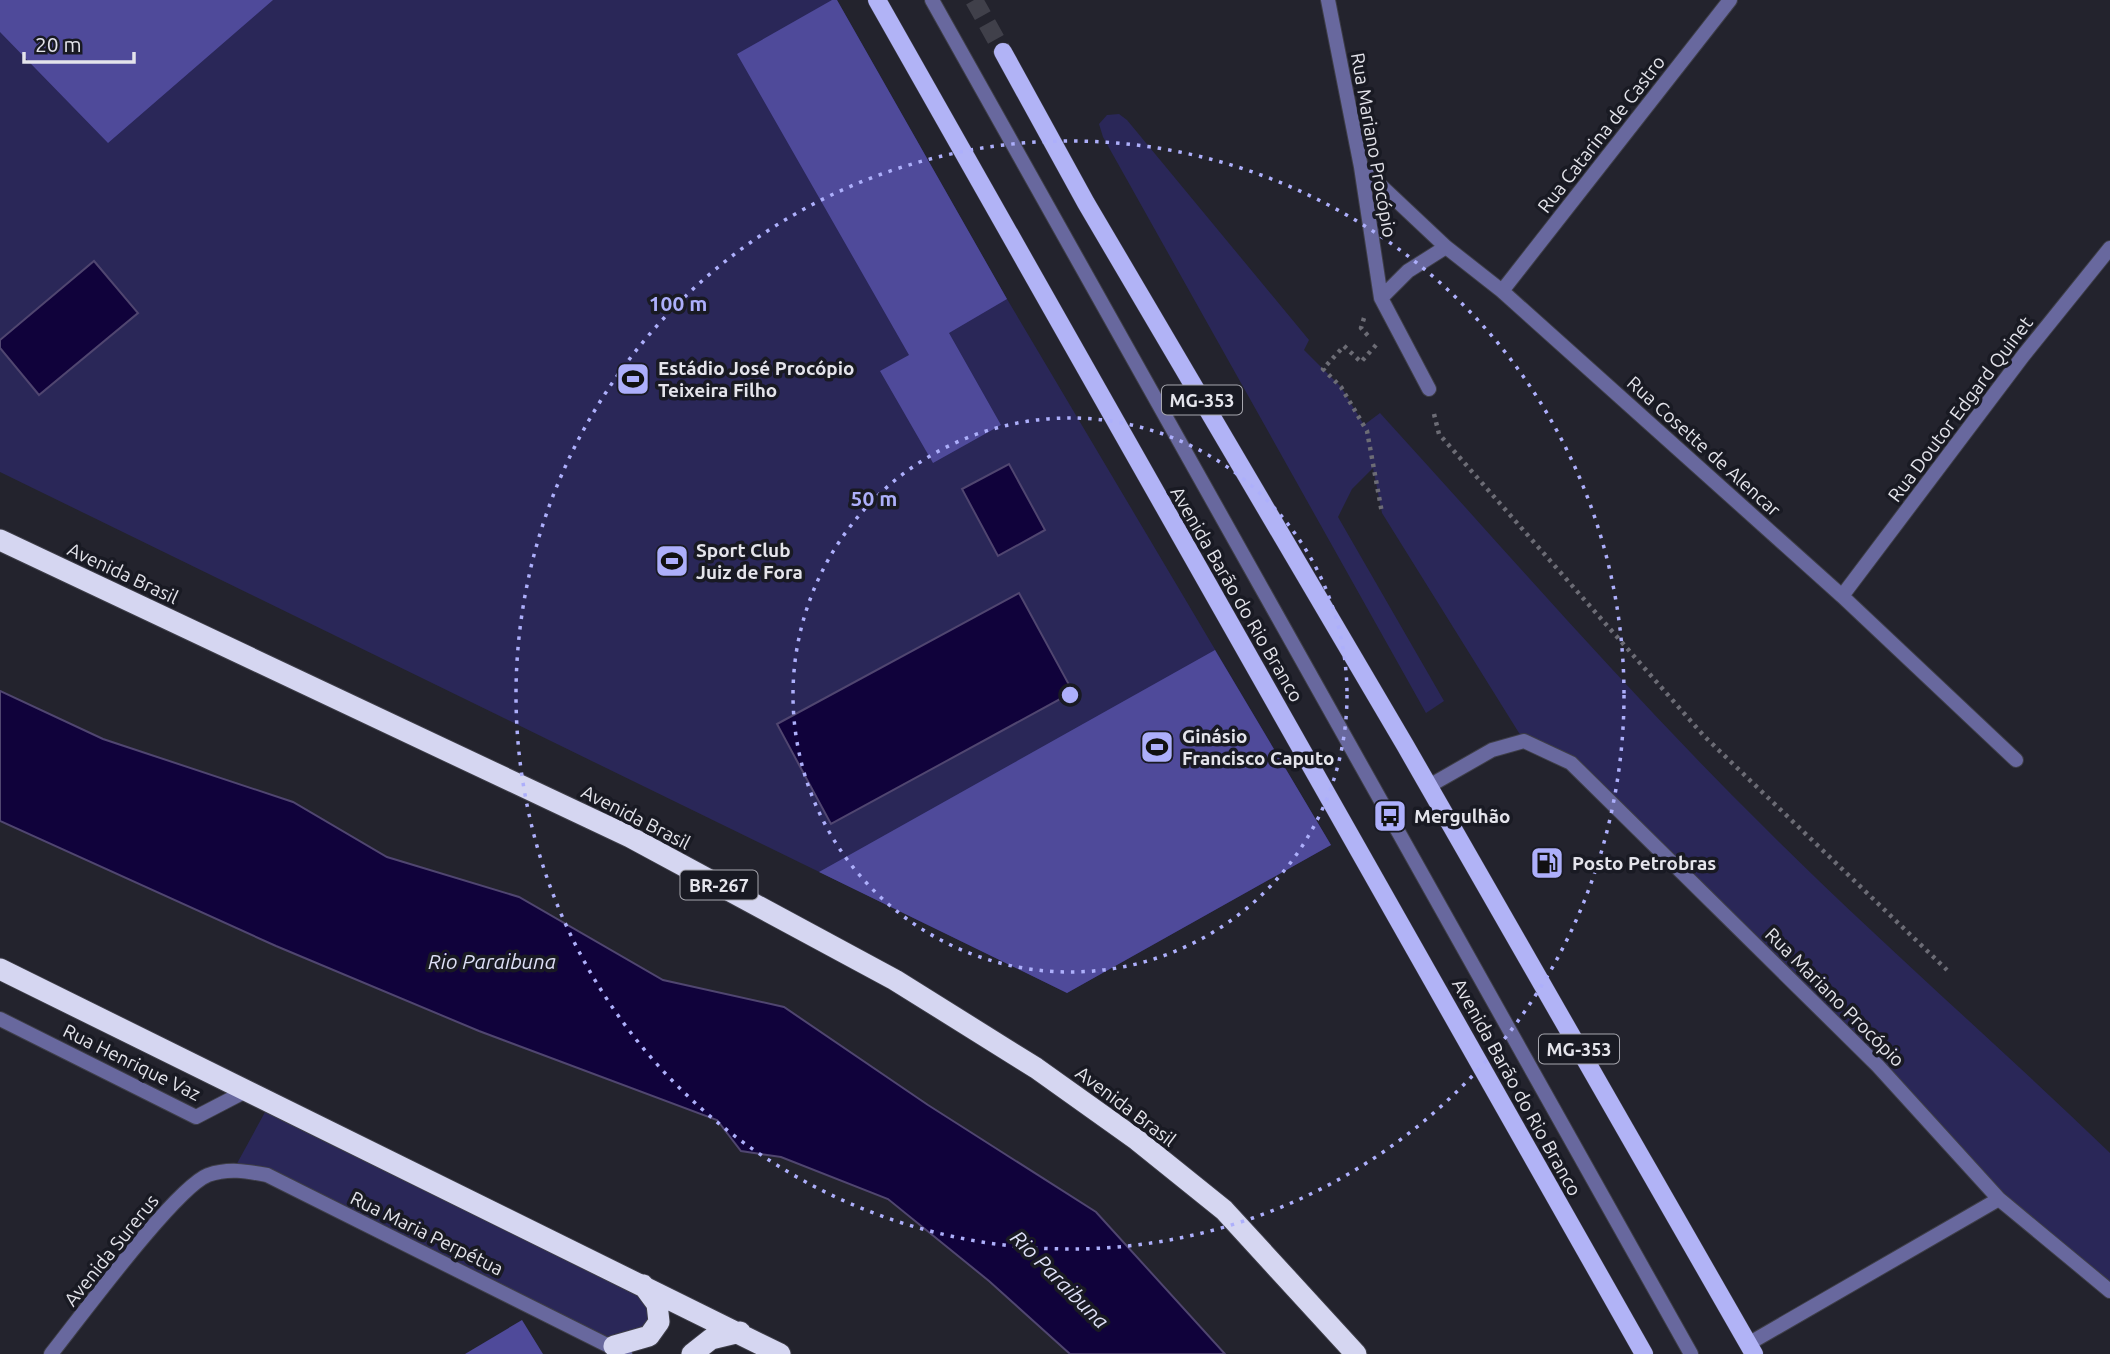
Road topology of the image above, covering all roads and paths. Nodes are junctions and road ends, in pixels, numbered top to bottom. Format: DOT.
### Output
graph roads {
  1 [pos="877,0"];
  2 [pos="932,0"];
  3 [pos="1328,0"];
  4 [pos="1730,0"];
  5 [pos="1003,52"];
  6 [pos="1361,167"];
  7 [pos="1446,247"];
  8 [pos="2110,248"];
  9 [pos="1502,291"];
  10 [pos="1381,298"];
  11 [pos="1429,389"];
  12 [pos="1382,513"];
  13 [pos="0,540"];
  14 [pos="1842,596"];
  15 [pos="2016,760"];
  16 [pos="1429,786"];
  17 [pos="0,969"];
  18 [pos="1947,970"];
  19 [pos="0,1019"];
  20 [pos="246,1091"];
  21 [pos="206,1176"];
  22 [pos="2000,1199"];
  23 [pos="643,1285"];
  24 [pos="2110,1291"];
  25 [pos="740,1332"];
  26 [pos="653,1345"];
  27 [pos="1751,1349"];
  28 [pos="620,1350"];
  29 [pos="51,1354"];
  30 [pos="692,1354"];
  31 [pos="780,1354"];
  32 [pos="1356,1354"];
  33 [pos="1644,1354"];
  34 [pos="1691,1354"];
  1 -- 33 [label="main road, Avenida Barão do Rio Branco"];
  2 -- 34 [label="street, Avenida Barão do Rio Branco"];
  3 -- 6 [label="street, Rua Mariano Procópio"];
  4 -- 9 [label="street, Rua Catarina de Castro"];
  5 -- 16 [label="main road, MG-353"];
  6 -- 7 [label="street, Rua Cosette de Alencar"];
  6 -- 10 [label="street, Rua Mariano Procópio"];
  7 -- 9 [label="street, Rua Cosette de Alencar"];
  7 -- 10 [label="street"];
  8 -- 14 [label="street, Rua Doutor Edgard Quinet"];
  9 -- 14 [label="street, Rua Cosette de Alencar"];
  10 -- 11 [label="street, Rua Mariano Procópio"];
  10 -- 12 [label="path"];
  11 -- 18 [label="path"];
  13 -- 32 [label="highway, Avenida Brasil / BR-267"];
  14 -- 15 [label="street, Rua Cosette de Alencar"];
  16 -- 22 [label="street, Rua Mariano Procópio"];
  16 -- 27 [label="main road, MG-353"];
  17 -- 20 [label="highway"];
  19 -- 20 [label="street, Rua Henrique Vaz"];
  20 -- 23 [label="highway"];
  21 -- 28 [label="street, Rua Maria Perpétua"];
  21 -- 29 [label="street, Avenida Surerus"];
  22 -- 24 [label="street, Rua Mariano Procópio"];
  22 -- 27 [label="street"];
  23 -- 25 [label="highway"];
  23 -- 26 [label="highway"];
  25 -- 30 [label="highway"];
  25 -- 31 [label="highway"];
  26 -- 28 [label="highway"];
}
